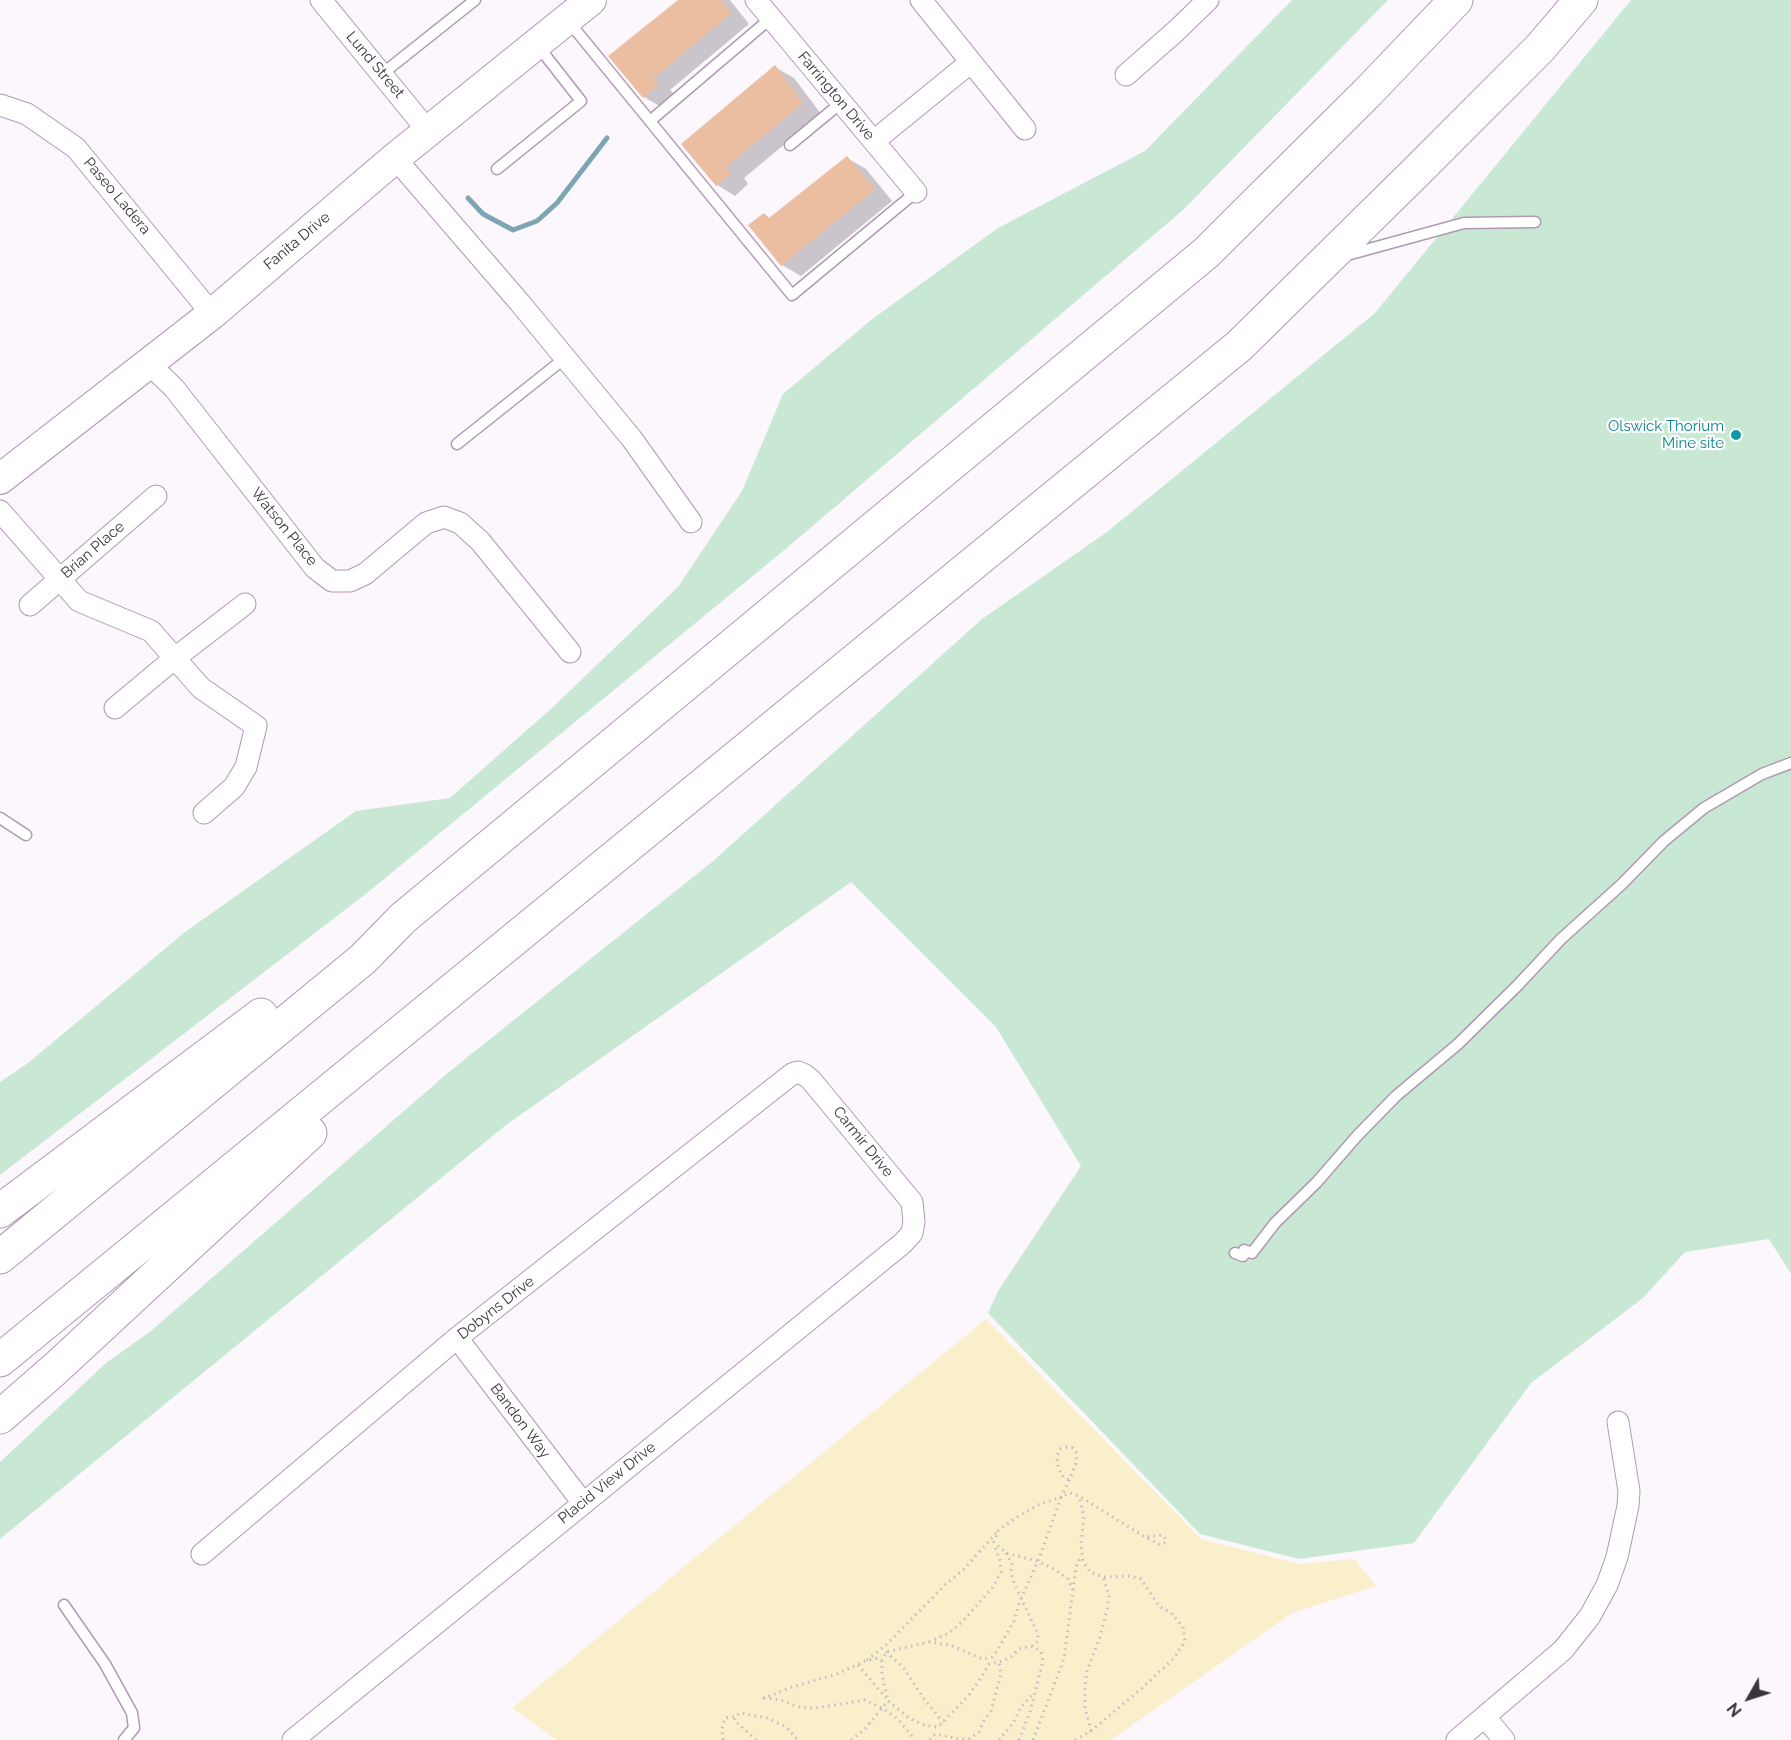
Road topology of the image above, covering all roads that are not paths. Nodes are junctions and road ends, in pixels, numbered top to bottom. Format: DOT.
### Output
graph roads {
  1 [pos="321,0"];
  2 [pos="475,0"];
  3 [pos="591,0"];
  4 [pos="756,0"];
  5 [pos="921,0"];
  6 [pos="1208,0"];
  7 [pos="1456,0"];
  8 [pos="1581,0"];
  9 [pos="771,18"];
  10 [pos="567,20"];
  11 [pos="536,44"];
  12 [pos="971,62"];
  13 [pos="382,74"];
  14 [pos="1126,75"];
  15 [pos="842,102"];
  16 [pos="0,105"];
  17 [pos="650,121"];
  18 [pos="1025,129"];
  19 [pos="428,131"];
  20 [pos="874,141"];
  21 [pos="790,145"];
  22 [pos="395,158"];
  23 [pos="497,169"];
  24 [pos="916,192"];
  25 [pos="1535,222"];
  26 [pos="1327,260"];
  27 [pos="212,314"];
  28 [pos="565,358"];
  29 [pos="148,363"];
  30 [pos="457,444"];
  31 [pos="0,479"];
  32 [pos="156,496"];
  33 [pos="0,511"];
  34 [pos="691,522"];
  35 [pos="59,579"];
  36 [pos="245,604"];
  37 [pos="30,605"];
  38 [pos="570,652"];
  39 [pos="175,658"];
  40 [pos="115,708"];
  41 [pos="1791,763"];
  42 [pos="204,813"];
  43 [pos="0,818"];
  44 [pos="26,835"];
  45 [pos="551,910"];
  46 [pos="403,918"];
  47 [pos="798,1072"];
  48 [pos="0,1211"];
  49 [pos="914,1221"];
  50 [pos="1236,1254"];
  51 [pos="0,1257"];
  52 [pos="457,1338"];
  53 [pos="0,1360"];
  54 [pos="0,1417"];
  55 [pos="1618,1422"];
  56 [pos="583,1503"];
  57 [pos="202,1554"];
  58 [pos="64,1605"];
  59 [pos="1485,1717"];
  60 [pos="124,1740"];
  61 [pos="293,1740"];
  62 [pos="1456,1740"];
  63 [pos="1504,1740"];
  1 -- 13 [label="street, Lund Street"];
  2 -- 13 [label="lane"];
  3 -- 10 [label="main road, Fanita Drive"];
  4 -- 9 [label="street, Farrington Drive"];
  5 -- 12 [label="street"];
  6 -- 14 [label="street"];
  7 -- 46 [label="highway"];
  8 -- 26 [label="highway"];
  9 -- 15 [label="street, Farrington Drive"];
  9 -- 17 [label="lane"];
  10 -- 11 [label="main road, Fanita Drive"];
  10 -- 17 [label="lane"];
  11 -- 19 [label="main road, Fanita Drive"];
  11 -- 23 [label="lane"];
  12 -- 18 [label="street"];
  12 -- 20 [label="street"];
  13 -- 19 [label="street, Lund Street"];
  15 -- 20 [label="street, Farrington Drive"];
  15 -- 21 [label="lane"];
  16 -- 27 [label="street, Paseo Ladera"];
  17 -- 24 [label="lane"];
  19 -- 22 [label="main road, Fanita Drive"];
  20 -- 24 [label="street, Farrington Drive"];
  22 -- 27 [label="main road, Fanita Drive"];
  22 -- 28 [label="street"];
  25 -- 26 [label="lane"];
  26 -- 45 [label="highway"];
  27 -- 29 [label="main road, Fanita Drive"];
  28 -- 30 [label="lane"];
  28 -- 34 [label="street"];
  29 -- 31 [label="main road, Fanita Drive"];
  29 -- 38 [label="street, Watson Place"];
  32 -- 35 [label="street, Brian Place"];
  33 -- 35 [label="street"];
  35 -- 37 [label="street, Brian Place"];
  35 -- 39 [label="street"];
  36 -- 39 [label="street"];
  39 -- 40 [label="street"];
  39 -- 42 [label="street"];
  41 -- 50 [label="lane"];
  43 -- 44 [label="lane"];
  45 -- 53 [label="highway"];
  45 -- 54 [label="highway"];
  46 -- 48 [label="highway"];
  46 -- 51 [label="highway"];
  47 -- 49 [label="street, Carmir Drive"];
  47 -- 52 [label="street, Dobyns Drive"];
  49 -- 56 [label="street, Placid View Drive"];
  52 -- 56 [label="street, Bandon Way"];
  52 -- 57 [label="street, Dobyns Drive"];
  55 -- 59 [label="street"];
  56 -- 61 [label="street, Placid View Drive"];
  58 -- 60 [label="lane"];
  59 -- 62 [label="street"];
  59 -- 63 [label="street"];
}
